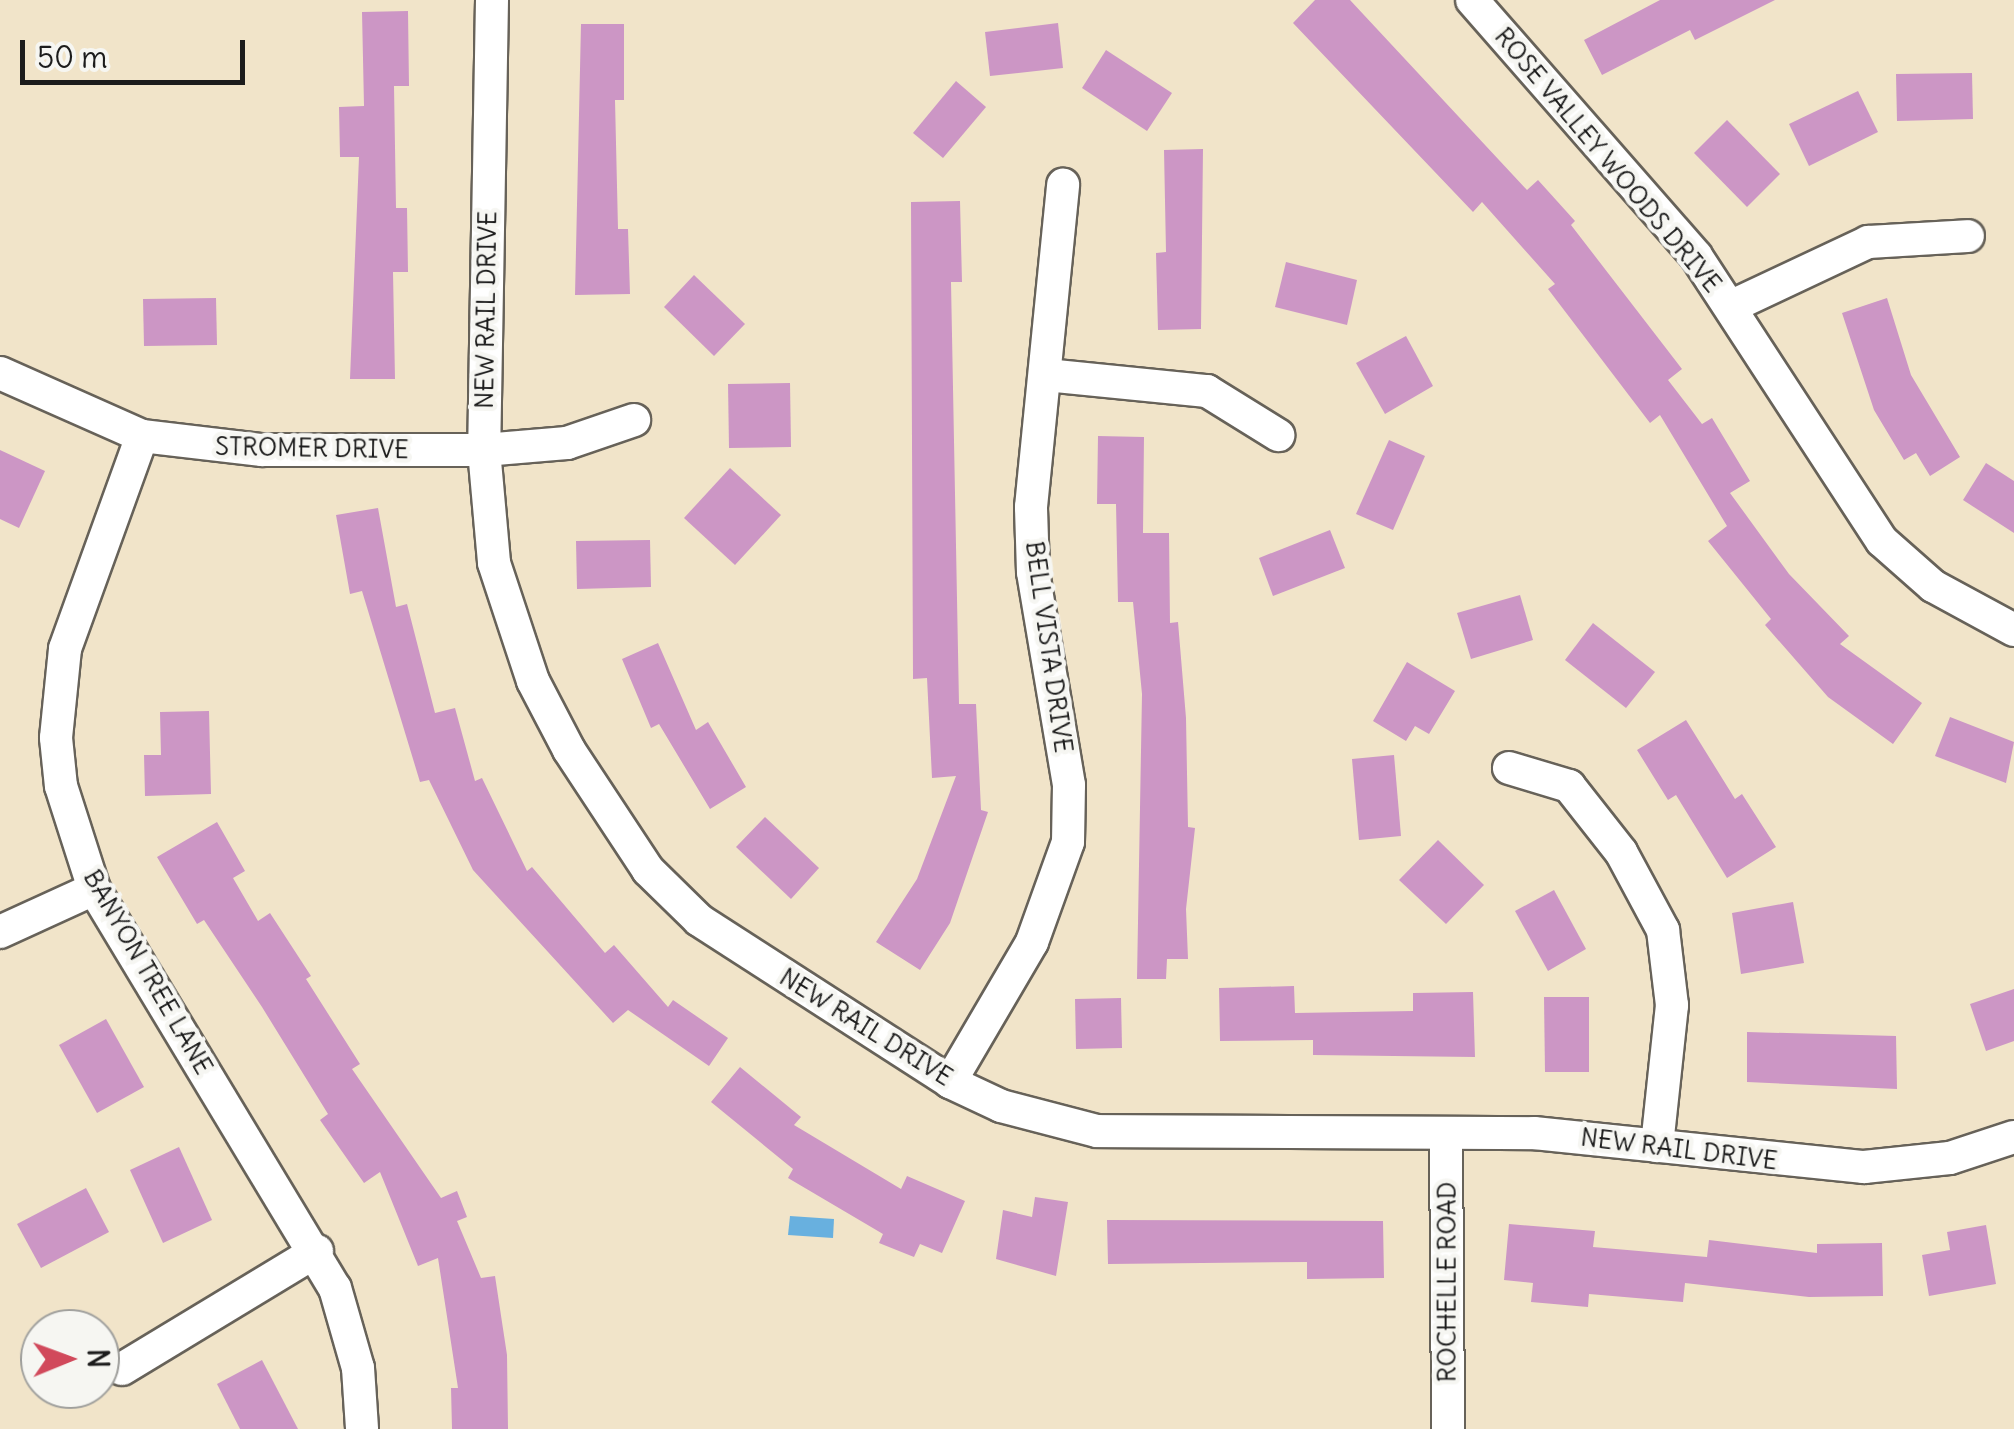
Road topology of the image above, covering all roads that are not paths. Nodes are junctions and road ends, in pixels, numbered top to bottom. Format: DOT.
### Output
graph roads {
  1 [pos="492,0"];
  2 [pos="1489,5"];
  3 [pos="1063,185"];
  4 [pos="1968,236"];
  5 [pos="1730,306"];
  6 [pos="0,373"];
  7 [pos="1046,374"];
  8 [pos="634,420"];
  9 [pos="1278,435"];
  10 [pos="142,436"];
  11 [pos="484,450"];
  12 [pos="2014,630"];
  13 [pos="1509,768"];
  14 [pos="94,889"];
  15 [pos="0,932"];
  16 [pos="950,1082"];
  17 [pos="1446,1135"];
  18 [pos="2014,1138"];
  19 [pos="1657,1146"];
  20 [pos="317,1251"];
  21 [pos="122,1370"];
  22 [pos="362,1429"];
  23 [pos="1448,1429"];
  1 -- 11 [label="street, NEW RAIL DRIVE"];
  2 -- 5 [label="street, ROSE VALLEY WOODS DRIVE"];
  3 -- 7 [label="street, BELL VISTA DRIVE"];
  4 -- 5 [label="street"];
  5 -- 12 [label="street, ROSE VALLEY WOODS DRIVE"];
  6 -- 10 [label="street, STROMER DRIVE"];
  7 -- 9 [label="street"];
  7 -- 16 [label="street, BELL VISTA DRIVE"];
  8 -- 11 [label="street, STROMER DRIVE"];
  10 -- 11 [label="street, STROMER DRIVE"];
  10 -- 14 [label="street, BANYON TREE LANE"];
  11 -- 16 [label="street, NEW RAIL DRIVE"];
  13 -- 19 [label="street"];
  14 -- 15 [label="street"];
  14 -- 20 [label="street, BANYON TREE LANE"];
  16 -- 17 [label="street, NEW RAIL DRIVE"];
  17 -- 19 [label="street, NEW RAIL DRIVE"];
  17 -- 23 [label="street, ROCHELLE ROAD"];
  18 -- 19 [label="street, NEW RAIL DRIVE"];
  20 -- 21 [label="street"];
  20 -- 22 [label="street, BANYON TREE LANE"];
}
